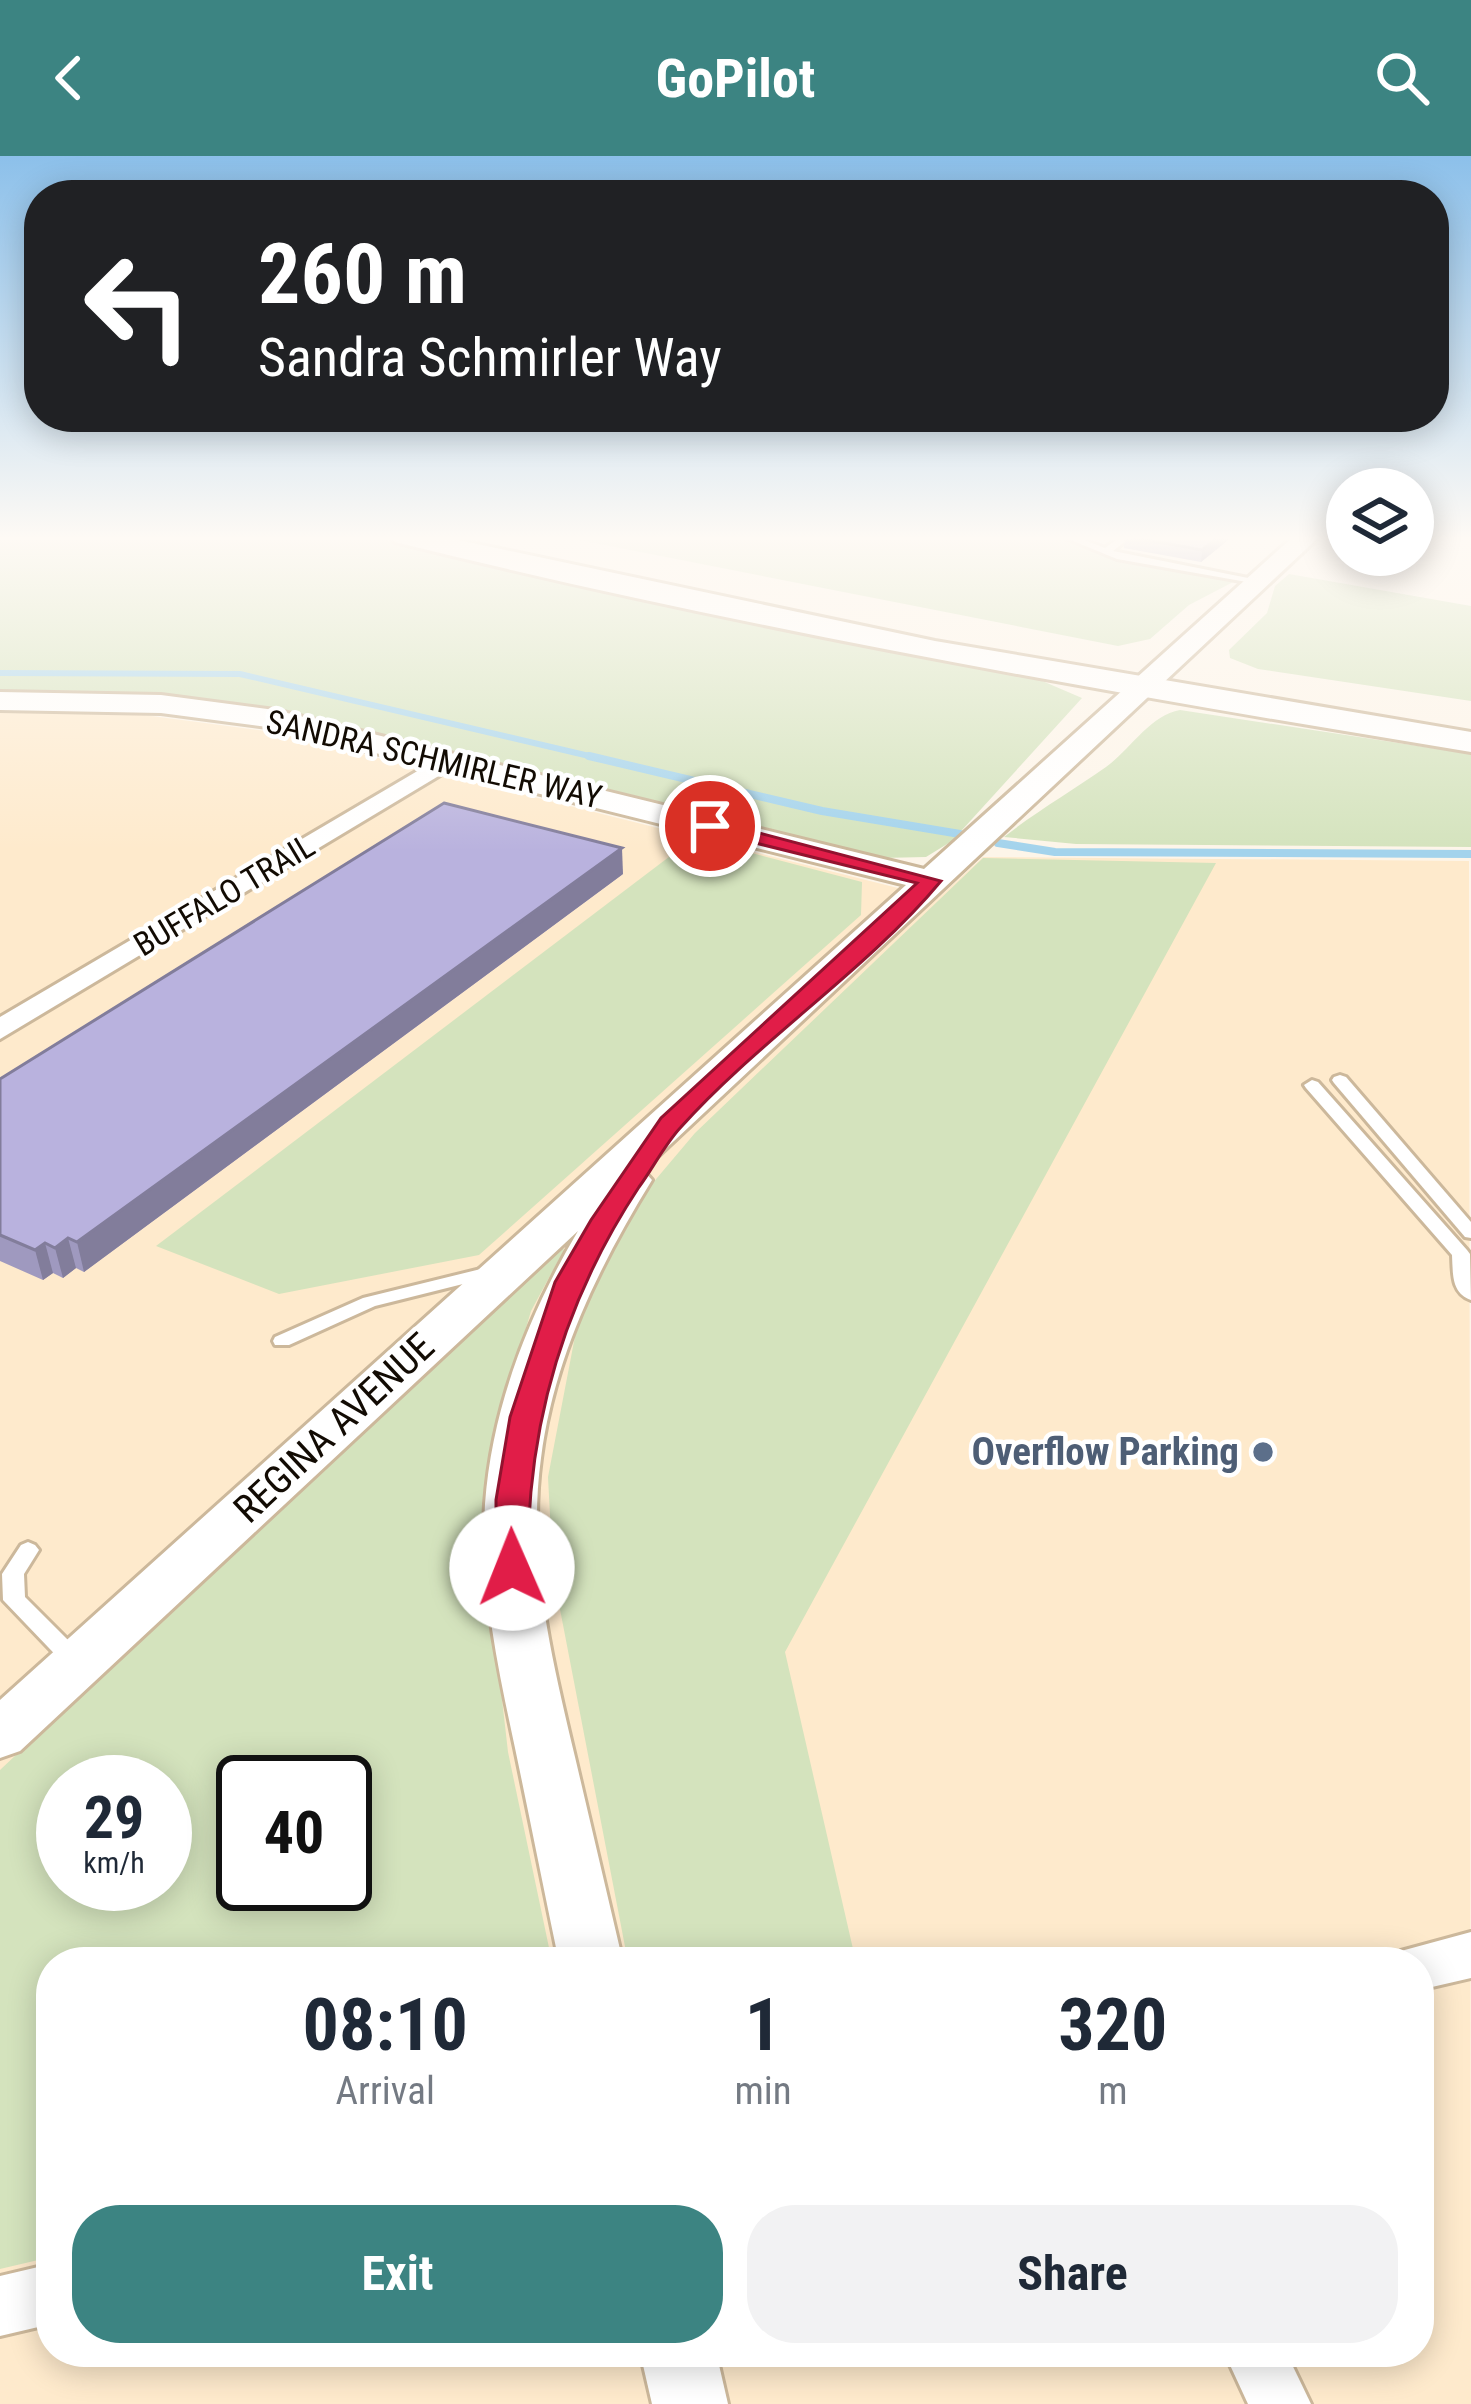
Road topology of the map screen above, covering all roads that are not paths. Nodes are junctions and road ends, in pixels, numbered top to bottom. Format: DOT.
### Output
graph roads {
  1 [pos="895,641"];
  2 [pos="1042,641"];
  3 [pos="1193,641"];
  4 [pos="1168,664"];
  5 [pos="1141,688"];
  6 [pos="0,701"];
  7 [pos="1471,712"];
  8 [pos="1471,723"];
  9 [pos="1471,742"];
  10 [pos="448,760"];
  11 [pos="931,881"];
  12 [pos="0,1030"];
  13 [pos="1340,1080"];
  14 [pos="1312,1085"];
  15 [pos="670,1123"];
  16 [pos="1471,1233"];
  17 [pos="509,1267"];
  18 [pos="1471,1294"];
  19 [pos="282,1341"];
  20 [pos="28,1550"];
  21 [pos="77,1664"];
  22 [pos="0,1735"];
  23 [pos="588,1947"];
  24 [pos="1471,1955"];
  25 [pos="1434,1964"];
  26 [pos="36,2298"];
  27 [pos="0,2306"];
  28 [pos="681,2367"];
  29 [pos="1262,2367"];
  30 [pos="690,2404"];
  31 [pos="1280,2404"];
  1 -- 5 [label="main road"];
  2 -- 4 [label="main road"];
  3 -- 4 [label="street, REGINA AVENUE"];
  4 -- 5 [label="street, REGINA AVENUE"];
  4 -- 7 [label="main road"];
  5 -- 8 [label="main road"];
  5 -- 9 [label="main road"];
  5 -- 11 [label="street, REGINA AVENUE"];
  6 -- 10 [label="street, SANDRA SCHMIRLER WAY"];
  10 -- 11 [label="street, SANDRA SCHMIRLER WAY"];
  10 -- 12 [label="street, BUFFALO TRAIL"];
  11 -- 15 [label="street, REGINA AVENUE"];
  13 -- 16 [label="lane"];
  14 -- 18 [label="lane"];
  15 -- 17 [label="street, REGINA AVENUE"];
  15 -- 23 [label="street, REGINA AVENUE"];
  17 -- 19 [label="lane"];
  17 -- 21 [label="street, REGINA AVENUE"];
  20 -- 21 [label="lane"];
  21 -- 22 [label="street, REGINA AVENUE"];
  24 -- 25 [label="street"];
  26 -- 27 [label="street"];
  28 -- 30 [label="street"];
  29 -- 31 [label="street"];
}
